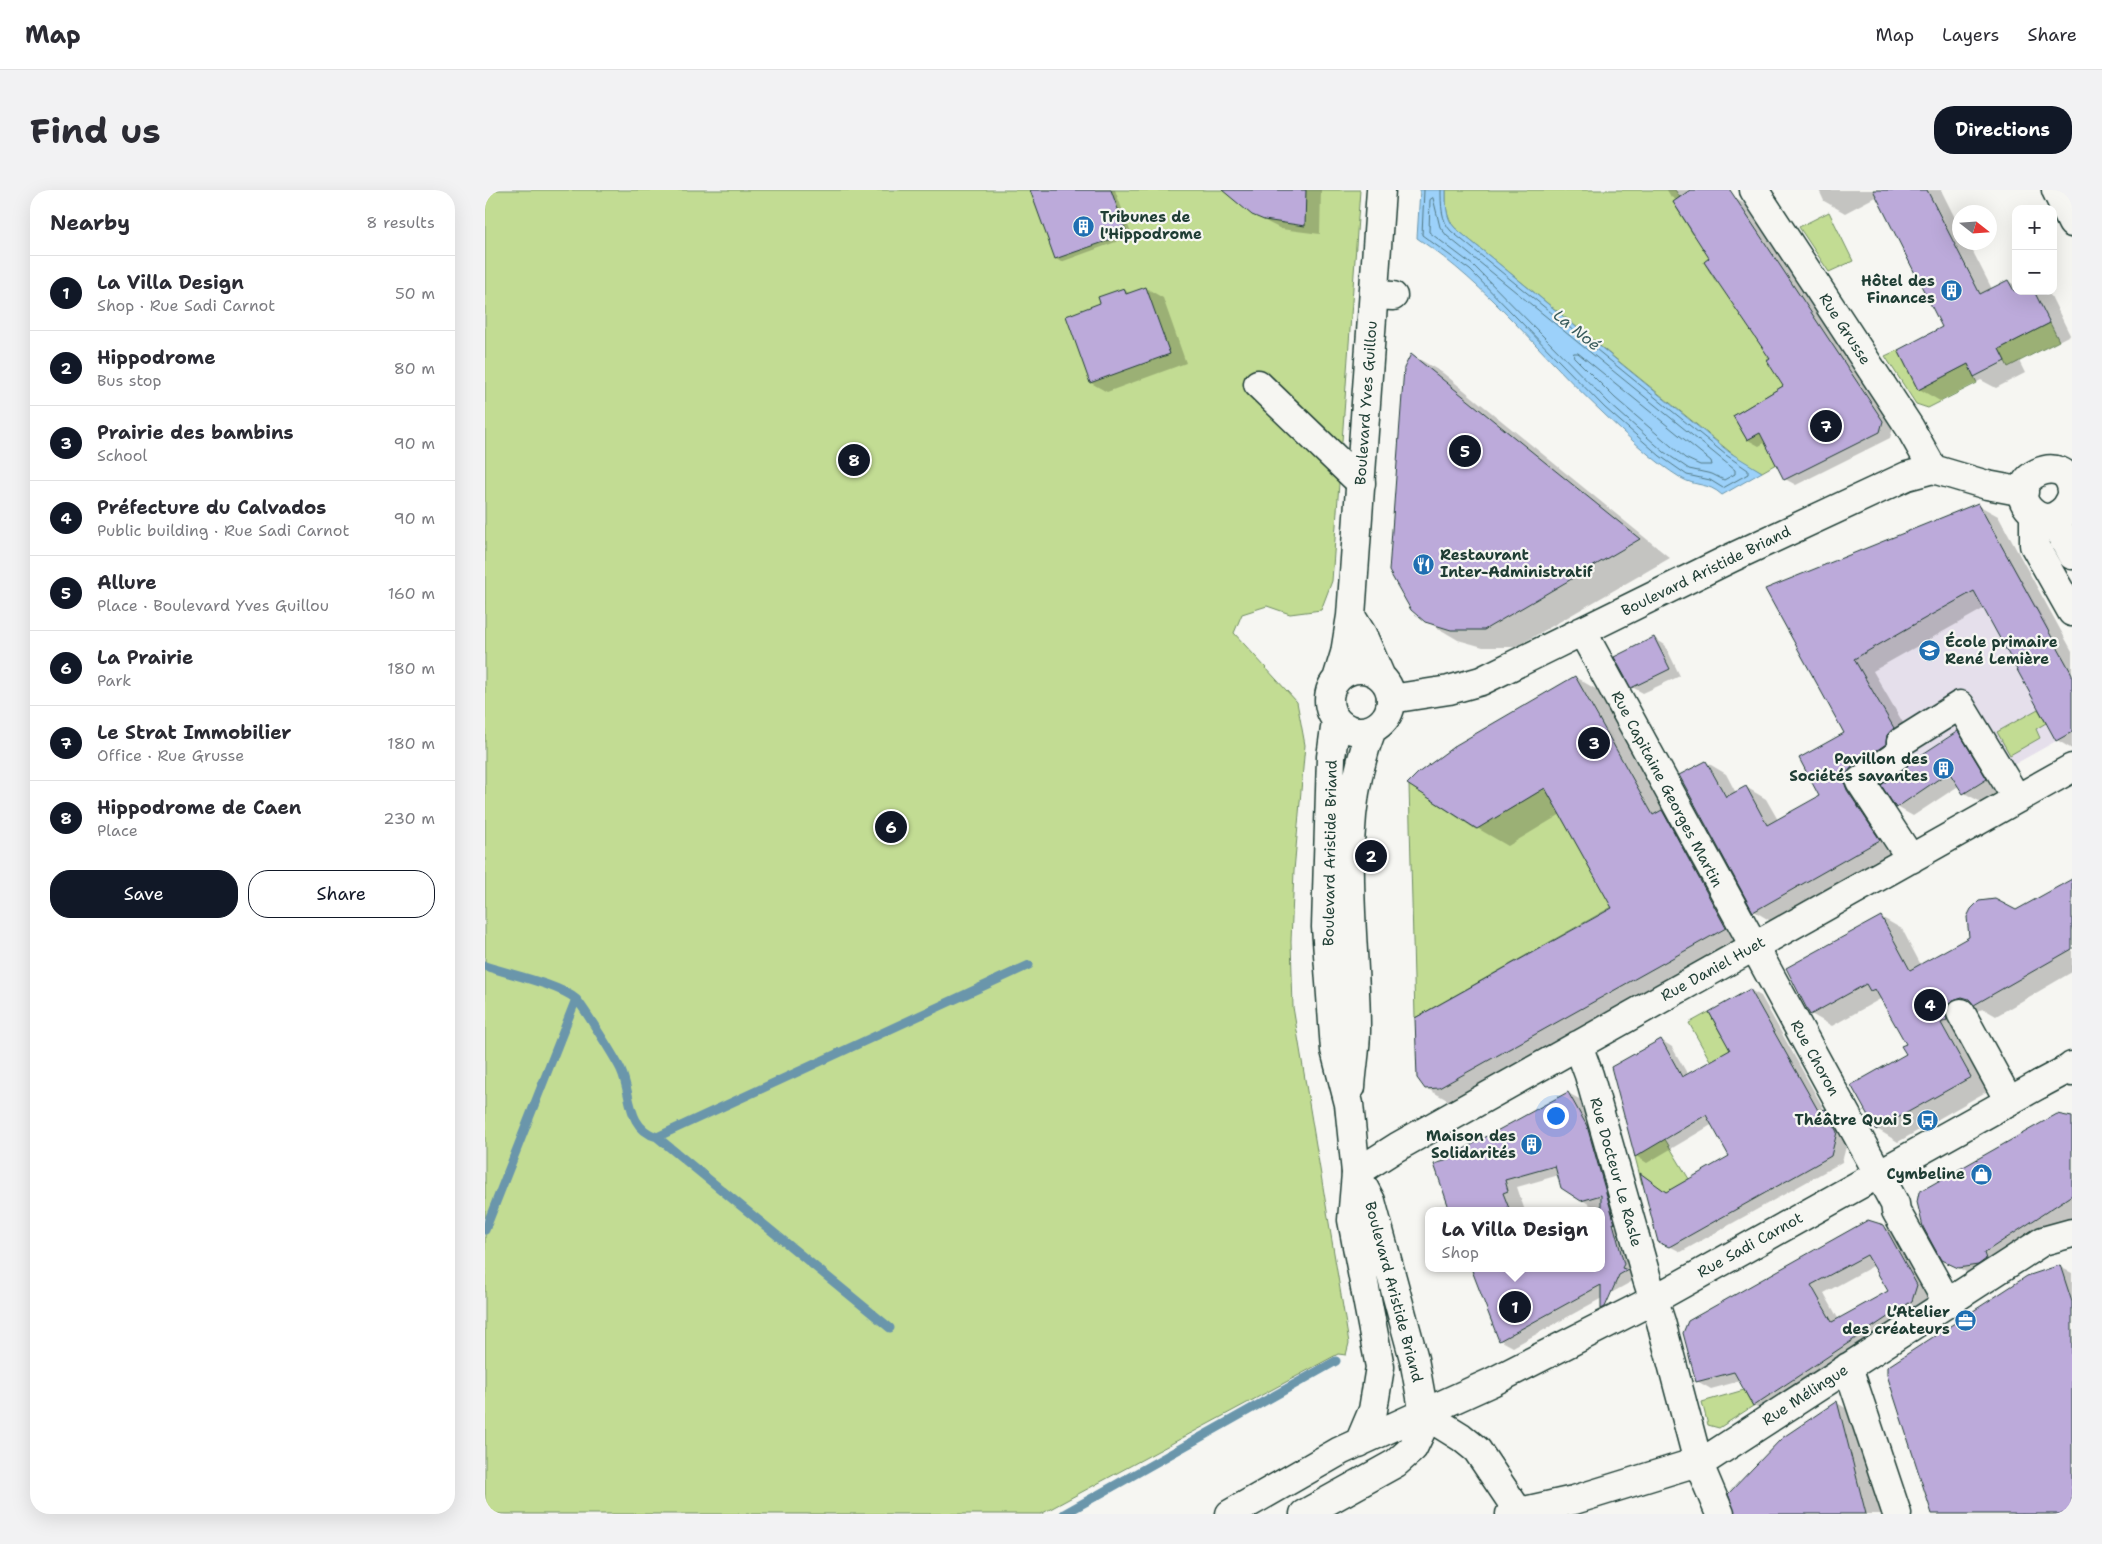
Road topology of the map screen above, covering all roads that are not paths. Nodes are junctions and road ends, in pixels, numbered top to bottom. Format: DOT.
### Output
graph roads {
  1 [pos="1381,190"];
  2 [pos="1755,190"];
  3 [pos="2057,190"];
  4 [pos="2072,223"];
  5 [pos="1258,384"];
  6 [pos="1933,469"];
  7 [pos="2068,474"];
  8 [pos="1361,483"];
  9 [pos="2047,504"];
  10 [pos="2072,555"];
  11 [pos="2072,612"];
  12 [pos="1351,616"];
  13 [pos="1582,631"];
  14 [pos="1337,679"];
  15 [pos="1385,687"];
  16 [pos="1336,721"];
  17 [pos="1372,729"];
  18 [pos="2072,768"];
  19 [pos="2017,799"];
  20 [pos="1911,859"];
  21 [pos="1753,947"];
  22 [pos="1961,1013"];
  23 [pos="1578,1045"];
  24 [pos="2071,1069"];
  25 [pos="2009,1101"];
  26 [pos="1349,1104"];
  27 [pos="1879,1172"];
  28 [pos="1356,1173"];
  29 [pos="2072,1233"];
  30 [pos="1653,1300"];
  31 [pos="1947,1302"];
  32 [pos="1848,1367"];
  33 [pos="1423,1414"];
  34 [pos="1359,1443"];
  35 [pos="1698,1462"];
  36 [pos="1516,1513"];
  37 [pos="1230,1514"];
  38 [pos="1304,1514"];
  39 [pos="1720,1514"];
  40 [pos="1897,1514"];
  1 -- 8 [label="street, Boulevard Yves Guillou"];
  2 -- 6 [label="street, Rue Grusse"];
  3 -- 4 [label="street"];
  5 -- 8 [label="street"];
  6 -- 9 [label="street"];
  6 -- 13 [label="street, Boulevard Aristide Briand"];
  7 -- 9 [label="street"];
  8 -- 12 [label="street, Boulevard Yves Guillou"];
  9 -- 10 [label="street"];
  9 -- 11 [label="street"];
  12 -- 14 [label="street, Boulevard Yves Guillou"];
  12 -- 15 [label="street"];
  13 -- 15 [label="street, Boulevard Aristide Briand"];
  13 -- 21 [label="street, Rue Capitaine Georges Martin"];
  14 -- 15 [label="street, Boulevard Aristide Briand"];
  14 -- 16 [label="street, Boulevard Aristide Briand"];
  15 -- 17 [label="street, Boulevard Aristide Briand"];
  16 -- 17 [label="street"];
  16 -- 26 [label="street, Boulevard Aristide Briand"];
  17 -- 26 [label="street, Boulevard Aristide Briand"];
  18 -- 19 [label="street, Rue Daniel Huet"];
  19 -- 20 [label="street, Rue Daniel Huet"];
  19 -- 20 [label="street"];
  20 -- 21 [label="street, Rue Daniel Huet"];
  21 -- 23 [label="street, Rue Daniel Huet"];
  21 -- 27 [label="street, Rue Choron"];
  22 -- 25 [label="street"];
  23 -- 28 [label="street, Rue Daniel Huet"];
  23 -- 30 [label="street, Rue Docteur Le Rasle"];
  24 -- 25 [label="street, Rue Sadi Carnot"];
  25 -- 27 [label="street, Rue Sadi Carnot"];
  26 -- 28 [label="street, Boulevard Aristide Briand"];
  27 -- 30 [label="street, Rue Sadi Carnot"];
  27 -- 31 [label="street, Rue Choron"];
  28 -- 33 [label="street, Boulevard Aristide Briand"];
  28 -- 34 [label="street, Boulevard Aristide Briand"];
  29 -- 31 [label="street, Rue Mélingue"];
  30 -- 33 [label="street, Rue Sadi Carnot"];
  30 -- 35 [label="street, Rue Docteur Le Rasle"];
  31 -- 32 [label="street, Rue Mélingue"];
  32 -- 35 [label="street, Rue Mélingue"];
  32 -- 40 [label="street"];
  33 -- 34 [label="street, Rue Sadi Carnot"];
  33 -- 36 [label="street"];
  33 -- 38 [label="street"];
  34 -- 37 [label="street, Rue Sadi Carnot"];
  35 -- 36 [label="street, Rue Mélingue"];
  35 -- 39 [label="street, Rue Docteur Le Rasle"];
}
